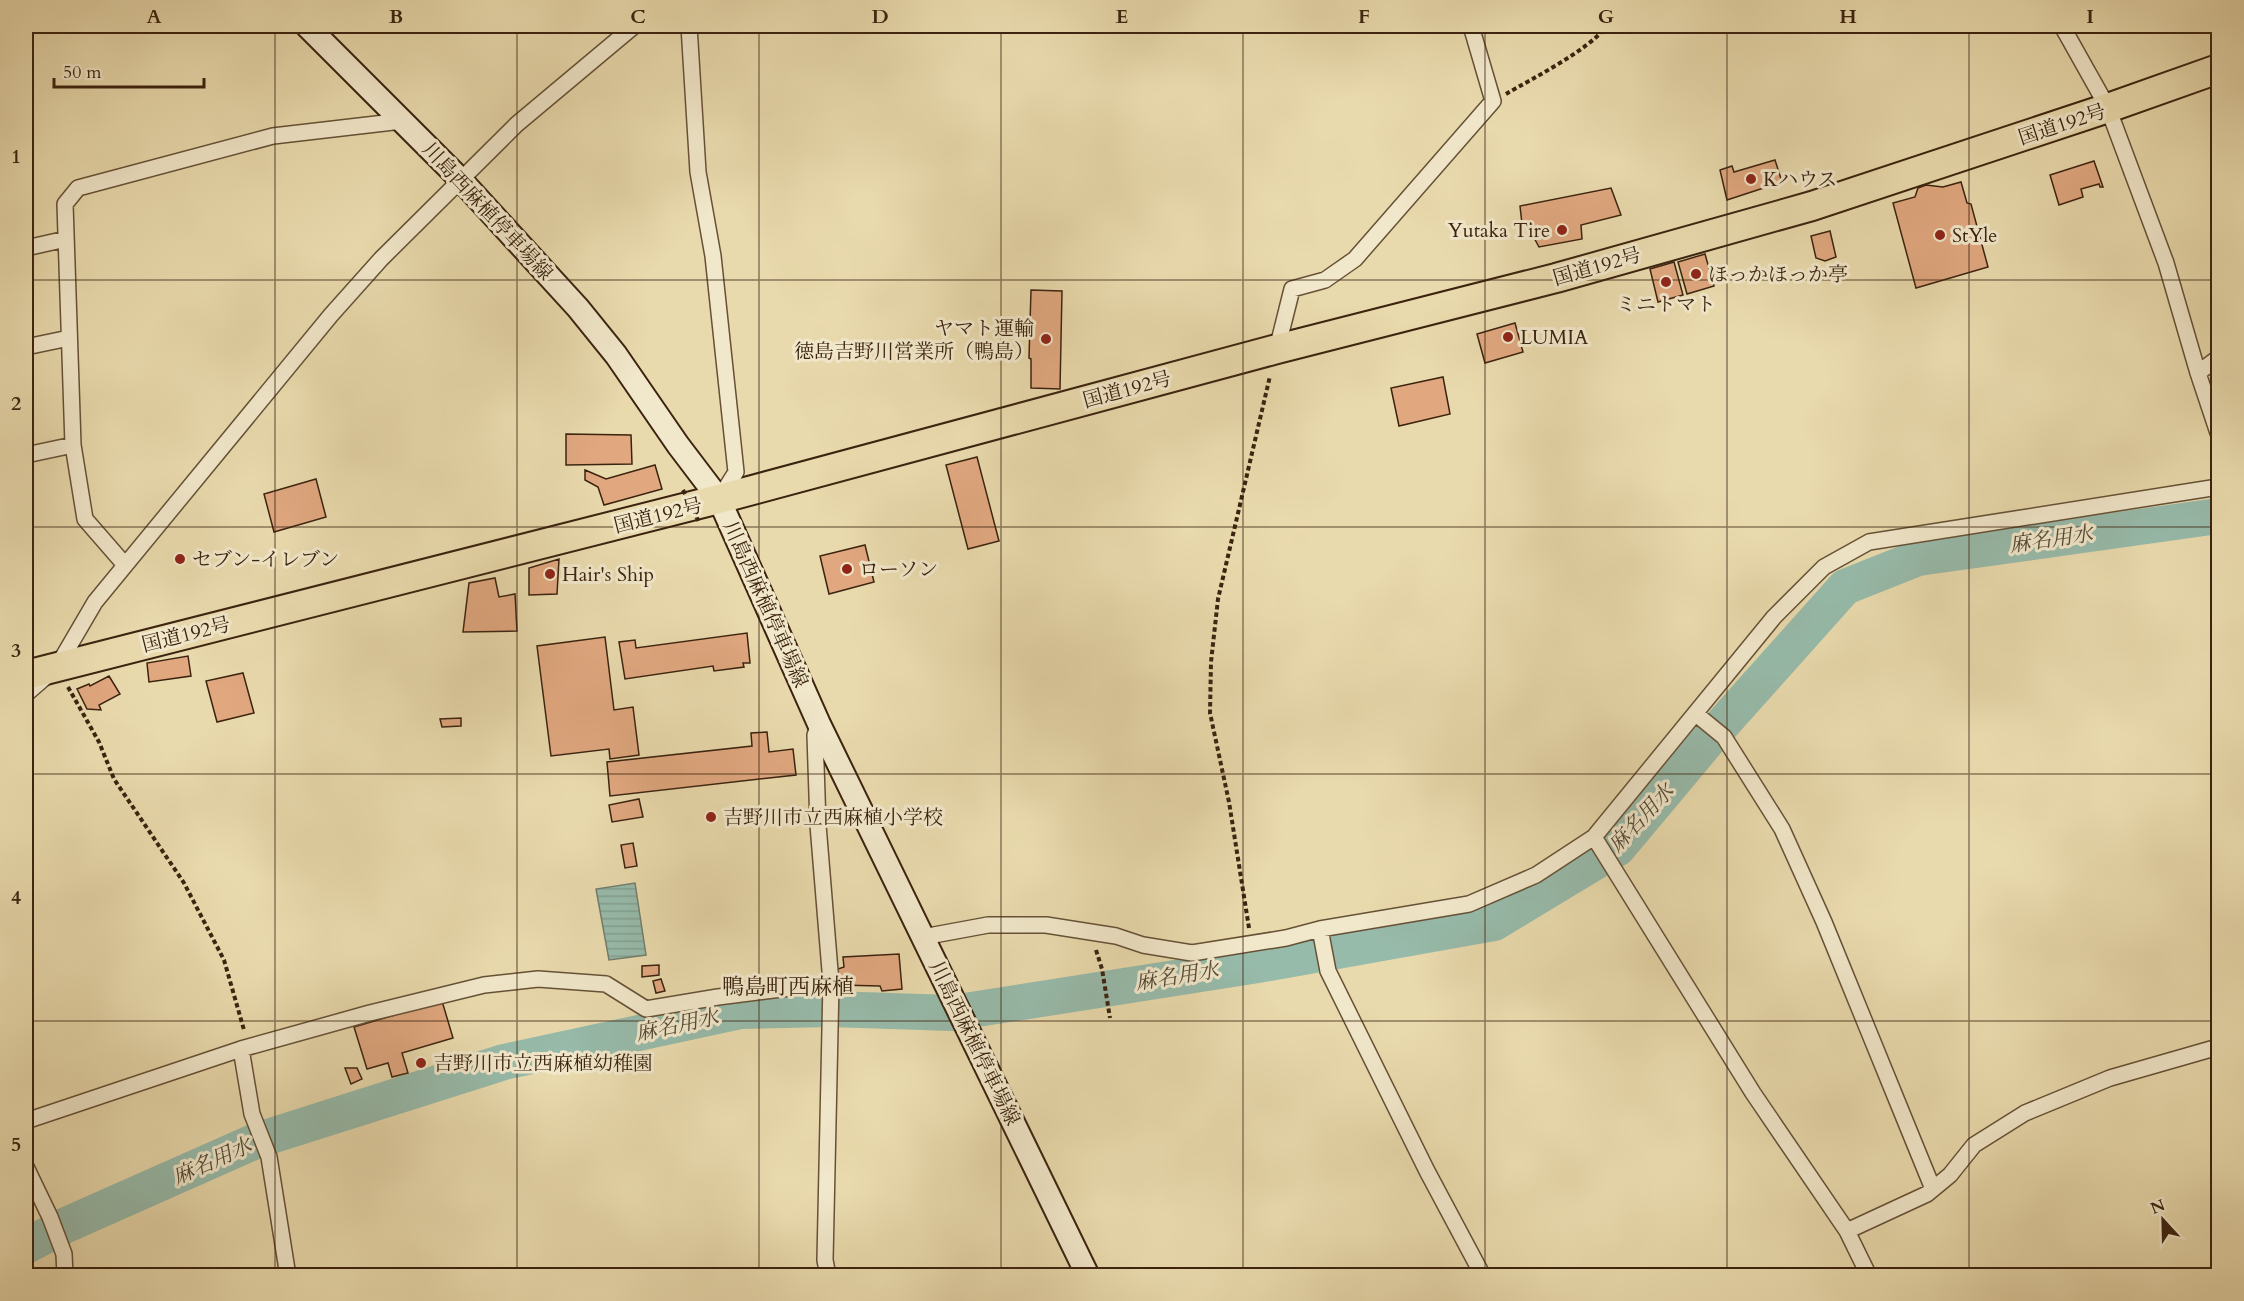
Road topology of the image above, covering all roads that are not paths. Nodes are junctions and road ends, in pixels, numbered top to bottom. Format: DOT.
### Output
graph roads {
  1 [pos="307,26"];
  2 [pos="634,26"];
  3 [pos="689,26"];
  4 [pos="1471,26"];
  5 [pos="2062,26"];
  6 [pos="2218,69"];
  7 [pos="2108,108"];
  8 [pos="402,121"];
  9 [pos="460,179"];
  10 [pos="66,239"];
  11 [pos="26,248"];
  12 [pos="69,338"];
  13 [pos="26,347"];
  14 [pos="1277,349"];
  15 [pos="2218,358"];
  16 [pos="2198,373"];
  17 [pos="2218,433"];
  18 [pos="73,445"];
  19 [pos="26,455"];
  20 [pos="2218,487"];
  21 [pos="719,499"];
  22 [pos="125,565"];
  23 [pos="57,667"];
  24 [pos="26,675"];
  25 [pos="26,694"];
  26 [pos="1699,716"];
  27 [pos="819,724"];
  28 [pos="1594,837"];
  29 [pos="1320,929"];
  30 [pos="923,937"];
  31 [pos="831,987"];
  32 [pos="2218,1047"];
  33 [pos="241,1049"];
  34 [pos="26,1121"];
  35 [pos="26,1167"];
  36 [pos="1933,1189"];
  37 [pos="1847,1231"];
  38 [pos="65,1275"];
  39 [pos="288,1275"];
  40 [pos="828,1275"];
  41 [pos="1088,1275"];
  42 [pos="1483,1275"];
  43 [pos="1869,1275"];
  1 -- 8 [label="main road, 川島西麻植停車場線"];
  2 -- 9 [label="street"];
  3 -- 21 [label="street"];
  4 -- 14 [label="street"];
  5 -- 7 [label="street"];
  6 -- 7 [label="highway, 国道192号"];
  7 -- 14 [label="highway, 国道192号"];
  7 -- 16 [label="street"];
  8 -- 9 [label="main road, 川島西麻植停車場線"];
  8 -- 10 [label="street"];
  9 -- 21 [label="main road, 川島西麻植停車場線"];
  9 -- 22 [label="street"];
  10 -- 11 [label="street"];
  10 -- 12 [label="street"];
  12 -- 13 [label="street"];
  12 -- 18 [label="street"];
  14 -- 21 [label="highway, 国道192号"];
  15 -- 16 [label="street"];
  16 -- 17 [label="street"];
  18 -- 19 [label="street"];
  18 -- 22 [label="street"];
  20 -- 26 [label="street"];
  21 -- 23 [label="highway, 国道192号"];
  21 -- 27 [label="main road, 川島西麻植停車場線"];
  22 -- 23 [label="street"];
  23 -- 24 [label="highway, 国道192号"];
  23 -- 25 [label="street"];
  26 -- 28 [label="street"];
  26 -- 36 [label="street"];
  27 -- 30 [label="main road, 川島西麻植停車場線"];
  27 -- 31 [label="street"];
  28 -- 29 [label="street"];
  28 -- 37 [label="street"];
  29 -- 30 [label="street"];
  29 -- 42 [label="street"];
  30 -- 41 [label="main road, 川島西麻植停車場線"];
  31 -- 33 [label="street"];
  31 -- 40 [label="street"];
  32 -- 36 [label="street"];
  33 -- 34 [label="street"];
  33 -- 39 [label="street"];
  35 -- 38 [label="street"];
  36 -- 37 [label="street"];
  37 -- 43 [label="street"];
}
